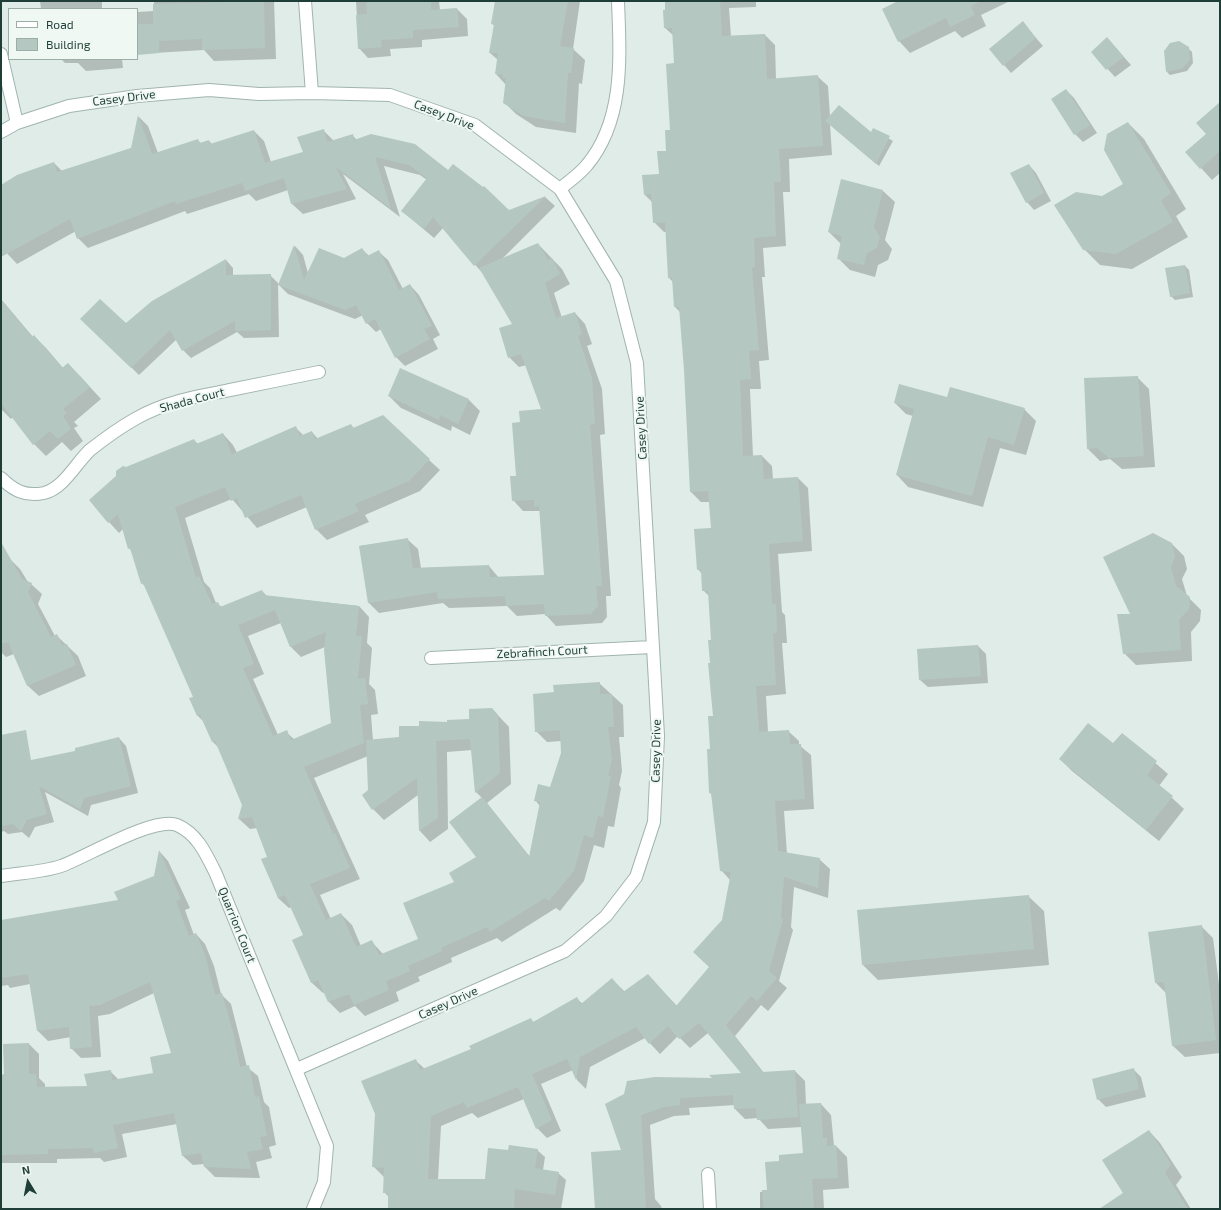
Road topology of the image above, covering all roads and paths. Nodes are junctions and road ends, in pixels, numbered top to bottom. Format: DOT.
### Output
graph roads {
  1 [pos="305,1"];
  2 [pos="618,1"];
  3 [pos="1,54"];
  4 [pos="312,93"];
  5 [pos="17,124"];
  6 [pos="1,132"];
  7 [pos="560,189"];
  8 [pos="319,372"];
  9 [pos="1,478"];
  10 [pos="652,647"];
  11 [pos="431,658"];
  12 [pos="1,876"];
  13 [pos="297,1069"];
  14 [pos="708,1174"];
  15 [pos="313,1209"];
  16 [pos="710,1209"];
  1 -- 4 [label="street"];
  2 -- 7 [label="street"];
  3 -- 5 [label="street"];
  4 -- 5 [label="street, Casey Drive"];
  4 -- 7 [label="street, Casey Drive"];
  5 -- 6 [label="street, Casey Drive"];
  7 -- 10 [label="street, Casey Drive"];
  8 -- 9 [label="street, Shada Court"];
  10 -- 11 [label="street, Zebrafinch Court"];
  10 -- 13 [label="street, Casey Drive"];
  12 -- 13 [label="street, Quarrion Court"];
  13 -- 15 [label="street, Quarrion Court"];
  14 -- 16 [label="street"];
}
